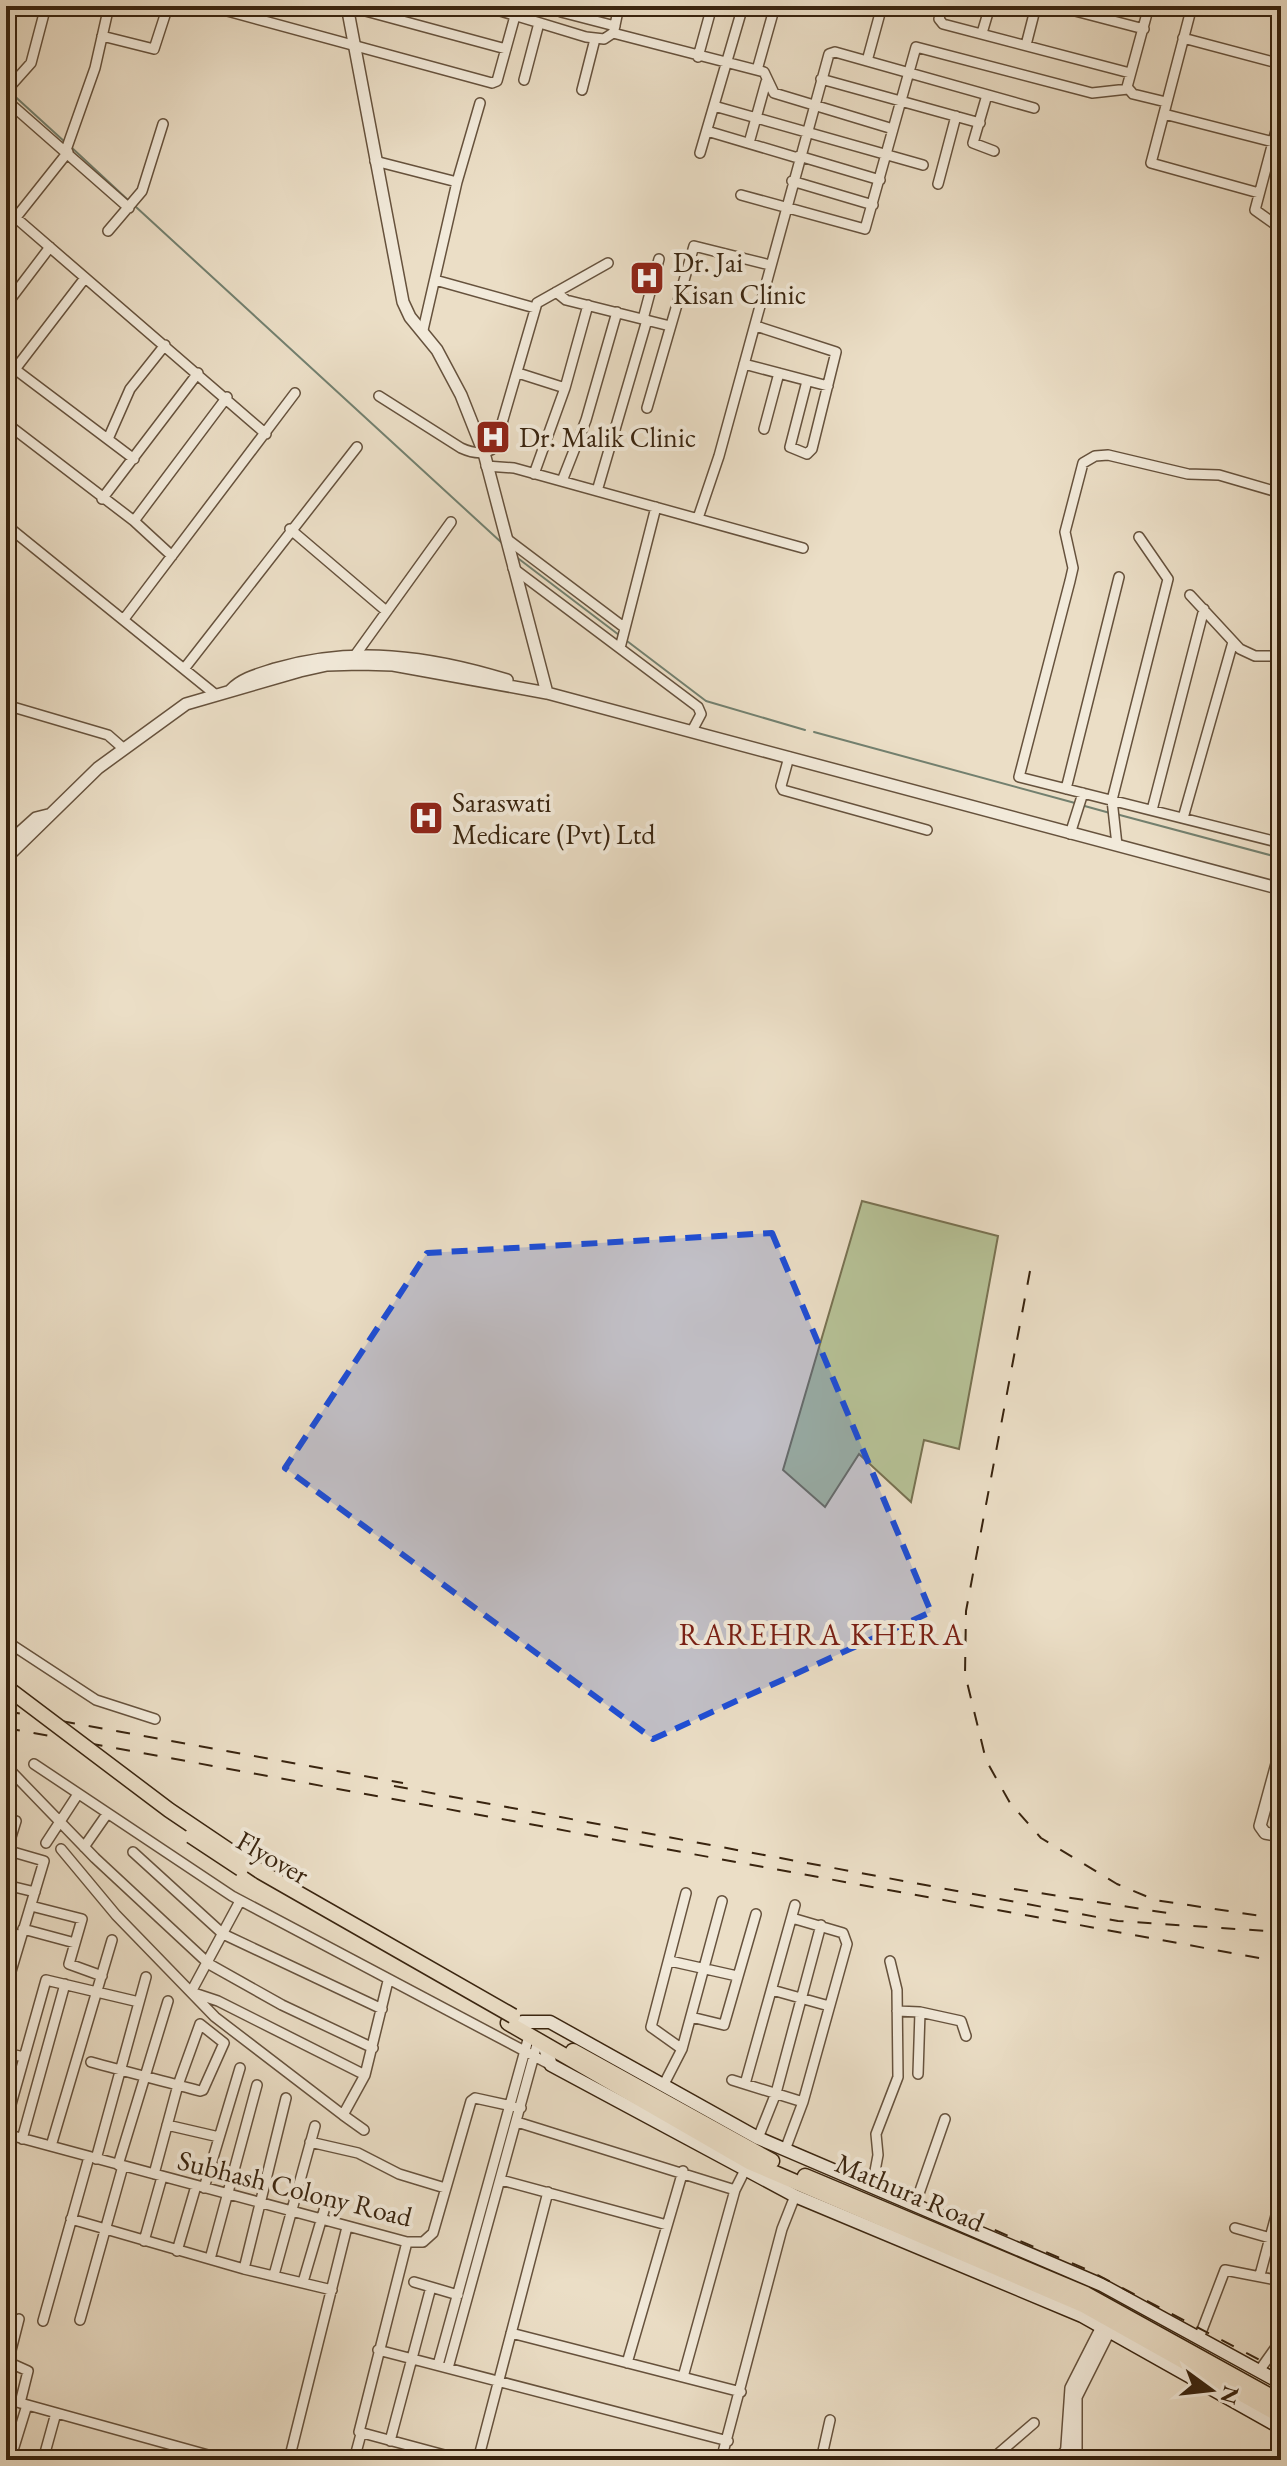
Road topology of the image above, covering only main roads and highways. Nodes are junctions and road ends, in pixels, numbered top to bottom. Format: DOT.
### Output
graph roads {
  1 [pos="6,1687"];
  2 [pos="6,1699"];
  3 [pos="526,2037"];
  4 [pos="729,2157"];
  5 [pos="807,2159"];
  6 [pos="797,2184"];
  7 [pos="1036,2279"];
  8 [pos="1281,2383"];
  9 [pos="1281,2402"];
  10 [pos="1281,2416"];
  11 [pos="1281,2428"];
  1 -- 3 [label="highway, Flyover, bridge"];
  2 -- 3 [label="highway, Flyover, bridge"];
  3 -- 4 [label="highway, Mathura Road"];
  3 -- 4 [label="main road"];
  3 -- 5 [label="main road"];
  3 -- 6 [label="highway, Mathura Road"];
  4 -- 6 [label="highway, Mathura Road"];
  4 -- 6 [label="main road"];
  5 -- 6 [label="highway"];
  5 -- 8 [label="main road"];
  6 -- 7 [label="highway, Mathura Road"];
  6 -- 11 [label="main road"];
  7 -- 9 [label="highway, Mathura Road"];
  7 -- 10 [label="highway, Mathura Road"];
}
